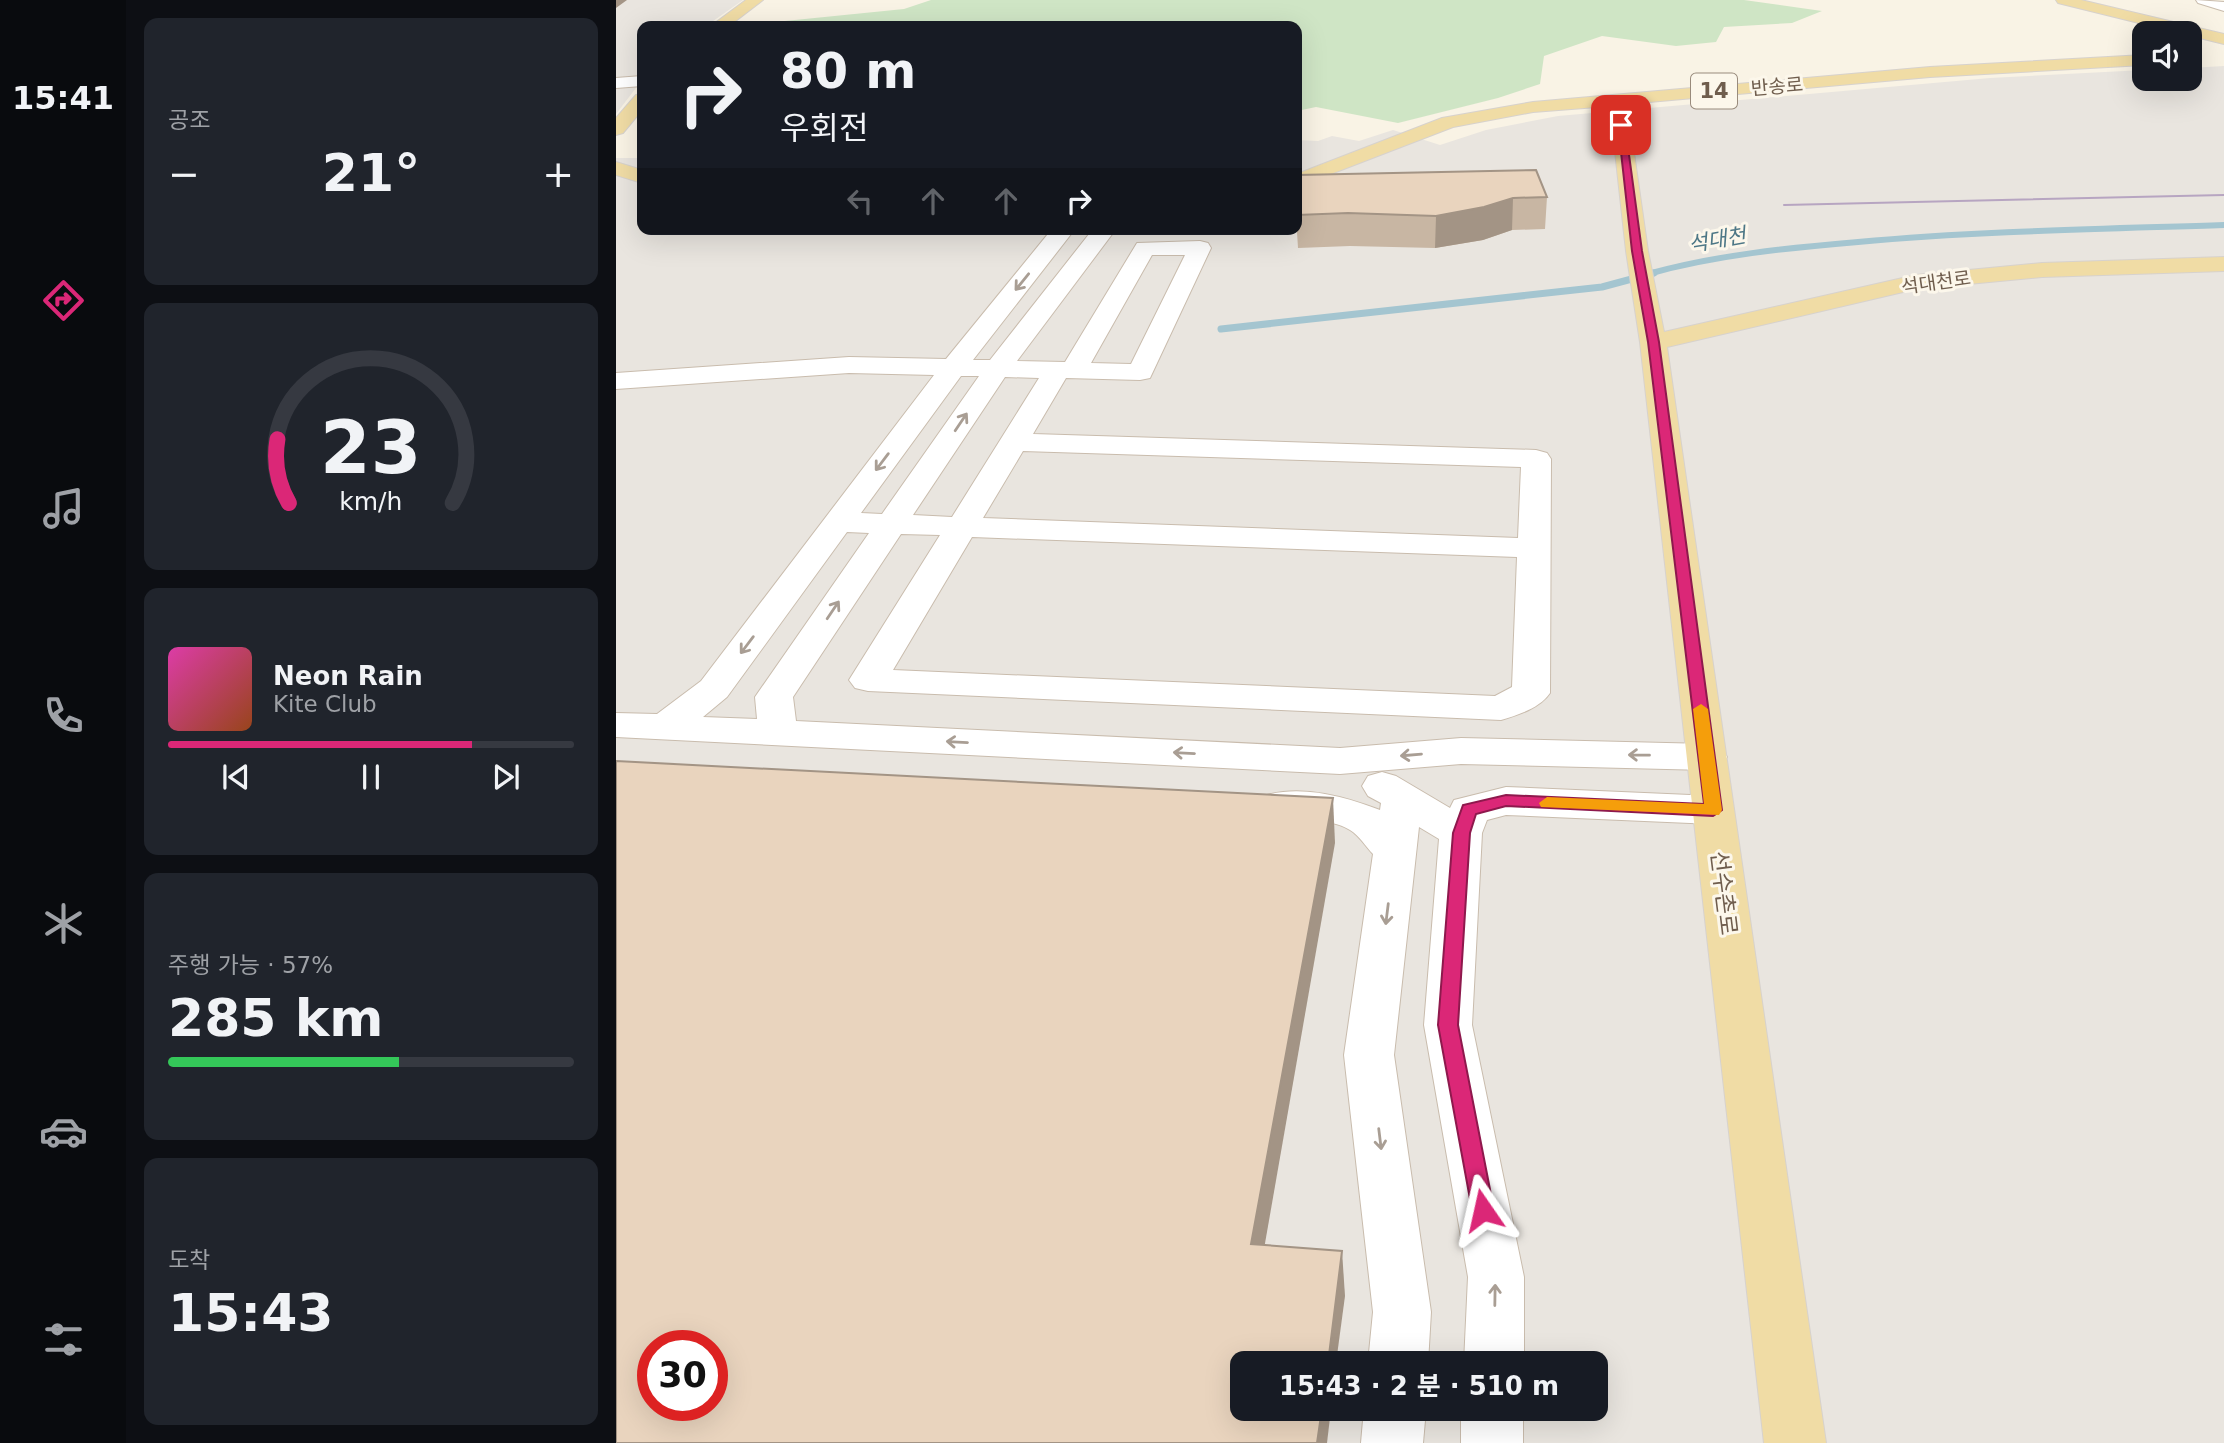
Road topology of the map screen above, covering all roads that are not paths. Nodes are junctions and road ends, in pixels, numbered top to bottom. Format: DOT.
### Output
graph roads {
  1 [pos="756,0"];
  2 [pos="2063,0"];
  3 [pos="2203,0"];
  4 [pos="2224,7"];
  5 [pos="726,21"];
  6 [pos="2146,21"];
  7 [pos="2202,34"];
  8 [pos="2222,38"];
  9 [pos="2132,61"];
  10 [pos="637,81"];
  11 [pos="616,83"];
  12 [pos="1618,100"];
  13 [pos="637,105"];
  14 [pos="616,129"];
  15 [pos="616,168"];
  16 [pos="616,175"];
  17 [pos="637,176"];
  18 [pos="637,177"];
  19 [pos="1302,179"];
  20 [pos="1059,235"];
  21 [pos="1100,235"];
  22 [pos="2224,264"];
  23 [pos="1653,342"];
  24 [pos="953,368"];
  25 [pos="997,369"];
  26 [pos="1065,371"];
  27 [pos="616,381"];
  28 [pos="1013,442"];
  29 [pos="838,522"];
  30 [pos="891,524"];
  31 [pos="962,527"];
  32 [pos="1534,548"];
  33 [pos="616,725"];
  34 [pos="665,727"];
  35 [pos="779,733"];
  36 [pos="1707,757"];
  37 [pos="1340,761"];
  38 [pos="1402,797"];
  39 [pos="1241,801"];
  40 [pos="1713,810"];
  41 [pos="1461,833"];
  42 [pos="1395,850"];
  43 [pos="1399,1351"];
  44 [pos="1493,1351"];
  45 [pos="1394,1421"];
  46 [pos="1492,1421"];
  47 [pos="1392,1443"];
  48 [pos="1492,1443"];
  49 [pos="1795,1443"];
  1 -- 5 [label="main road"];
  2 -- 6 [label="main road"];
  3 -- 4 [label="street"];
  7 -- 8 [label="main road"];
  9 -- 12 [label="main road, 반송로 / 14"];
  10 -- 11 [label="street"];
  12 -- 19 [label="main road, 반송로 / 14"];
  12 -- 23 [label="main road, 선수촌로"];
  13 -- 14 [label="main road"];
  15 -- 17 [label="main road"];
  16 -- 18 [label="main road"];
  20 -- 24 [label="street, one-way"];
  21 -- 25 [label="street"];
  22 -- 23 [label="main road, 석대천로"];
  23 -- 36 [label="main road, 선수촌로"];
  24 -- 25 [label="street"];
  24 -- 27 [label="street"];
  24 -- 29 [label="street, one-way"];
  25 -- 26 [label="street"];
  30 -- 25 [label="street, one-way"];
  26 -- 26 [label="street"];
  26 -- 28 [label="street"];
  28 -- 31 [label="street"];
  28 -- 32 [label="street"];
  29 -- 30 [label="street"];
  29 -- 34 [label="street, one-way"];
  30 -- 31 [label="street"];
  35 -- 30 [label="street, one-way"];
  31 -- 32 [label="street"];
  31 -- 32 [label="street"];
  33 -- 34 [label="street"];
  34 -- 35 [label="street"];
  37 -- 35 [label="street, one-way"];
  36 -- 37 [label="street, one-way"];
  36 -- 40 [label="main road, 선수촌로"];
  37 -- 38 [label="street"];
  38 -- 41 [label="street"];
  38 -- 43 [label="street, one-way"];
  39 -- 42 [label="street"];
  40 -- 41 [label="street"];
  40 -- 49 [label="main road, 선수촌로"];
  44 -- 41 [label="street, one-way"];
  45 -- 47 [label="street"];
  46 -- 48 [label="street"];
}
